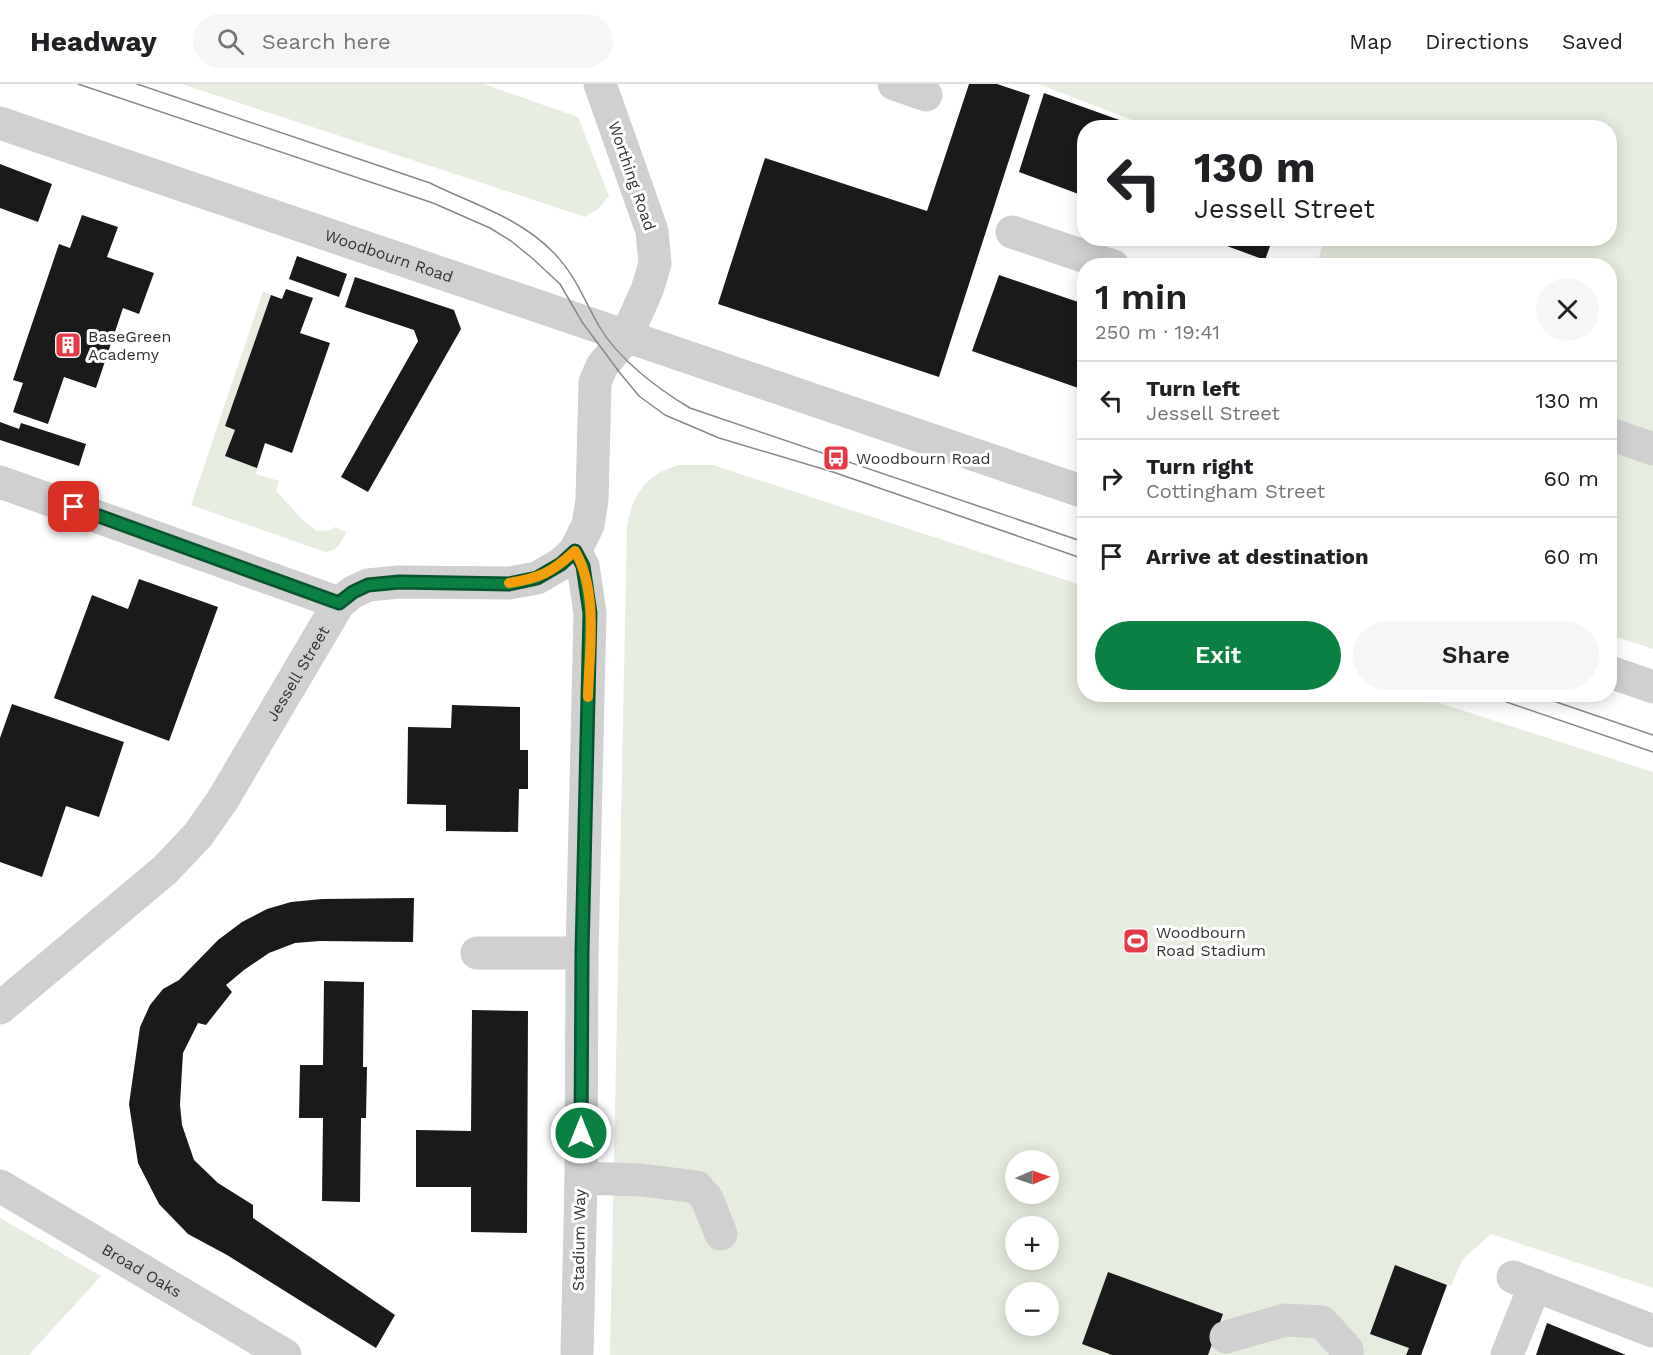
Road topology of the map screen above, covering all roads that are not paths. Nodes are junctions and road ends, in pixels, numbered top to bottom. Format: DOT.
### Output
graph roads {
  1 [pos="600,84"];
  2 [pos="894,84"];
  3 [pos="926,95"];
  4 [pos="0,123"];
  5 [pos="1012,232"];
  6 [pos="1089,258"];
  7 [pos="626,337"];
  8 [pos="1617,436"];
  9 [pos="1653,449"];
  10 [pos="0,482"];
  11 [pos="1077,490"];
  12 [pos="575,551"];
  13 [pos="339,603"];
  14 [pos="1617,674"];
  15 [pos="1653,687"];
  16 [pos="477,953"];
  17 [pos="582,953"];
  18 [pos="0,1008"];
  19 [pos="581,1178"];
  20 [pos="0,1186"];
  21 [pos="721,1234"];
  22 [pos="1653,1331"];
  23 [pos="1226,1337"];
  24 [pos="285,1355"];
  25 [pos="577,1355"];
  26 [pos="1347,1355"];
  27 [pos="1507,1355"];
  1 -- 7 [label="street, Worthing Road"];
  2 -- 3 [label="street"];
  4 -- 7 [label="street, Woodbourn Road"];
  5 -- 6 [label="street"];
  7 -- 11 [label="street, Woodbourn Road"];
  7 -- 12 [label="street, Jessell Street"];
  8 -- 9 [label="street"];
  10 -- 13 [label="street"];
  12 -- 13 [label="street, Jessell Street"];
  12 -- 17 [label="street, Stadium Way"];
  13 -- 18 [label="street, Jessell Street"];
  14 -- 15 [label="street"];
  16 -- 17 [label="street"];
  17 -- 19 [label="street, Stadium Way"];
  19 -- 21 [label="street"];
  19 -- 25 [label="street, Stadium Way"];
  20 -- 24 [label="street, Broad Oaks"];
  22 -- 27 [label="street"];
  23 -- 26 [label="street"];
}
